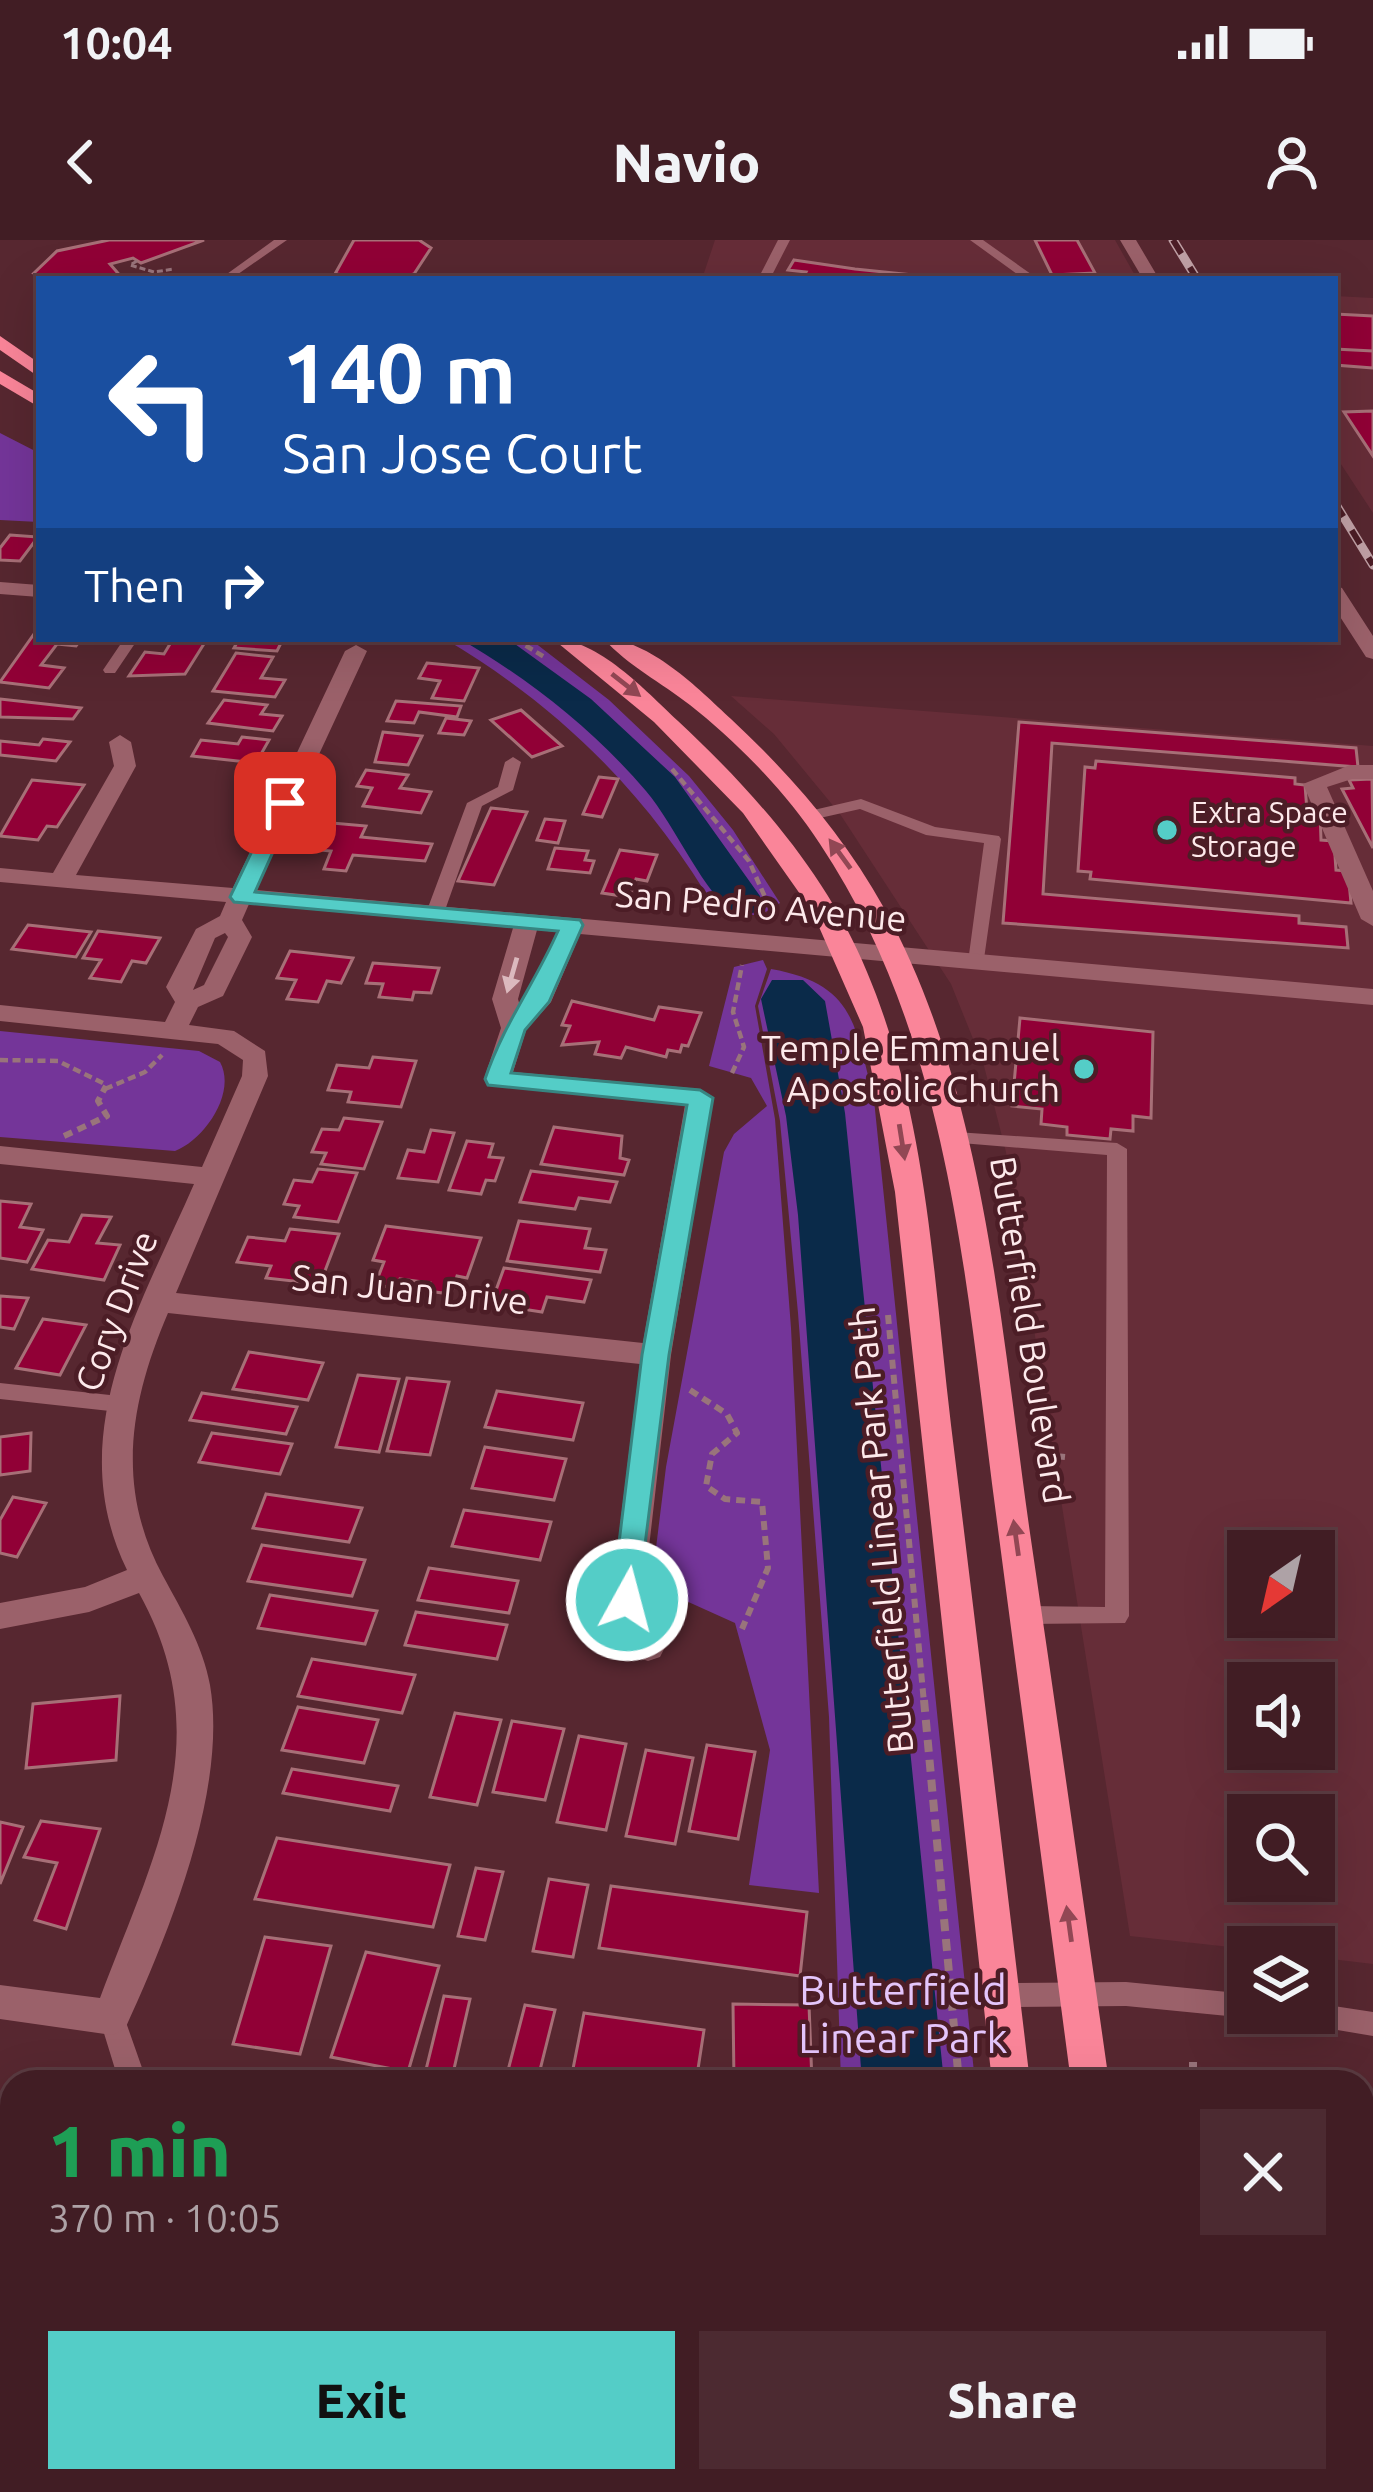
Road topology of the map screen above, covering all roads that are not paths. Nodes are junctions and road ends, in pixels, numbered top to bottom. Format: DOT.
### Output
graph roads {
  1 [pos="281,240"];
  2 [pos="784,240"];
  3 [pos="975,240"];
  4 [pos="1128,240"];
  5 [pos="228,276"];
  6 [pos="766,276"];
  7 [pos="1027,276"];
  8 [pos="1149,276"];
  9 [pos="0,341"];
  10 [pos="36,370"];
  11 [pos="0,376"];
  12 [pos="36,400"];
  13 [pos="0,588"];
  14 [pos="36,591"];
  15 [pos="1338,597"];
  16 [pos="129,642"];
  17 [pos="567,642"];
  18 [pos="618,642"];
  19 [pos="356,651"];
  20 [pos="1373,652"];
  21 [pos="110,670"];
  22 [pos="120,742"];
  23 [pos="513,762"];
  24 [pos="1373,772"];
  25 [pos="811,815"];
  26 [pos="0,874"];
  27 [pos="62,880"];
  28 [pos="236,909"];
  29 [pos="435,913"];
  30 [pos="1373,919"];
  31 [pos="527,921"];
  32 [pos="572,925"];
  33 [pos="844,950"];
  34 [pos="898,955"];
  35 [pos="977,962"];
  36 [pos="1373,998"];
  37 [pos="0,1013"];
  38 [pos="176,1027"];
  39 [pos="514,1028"];
  40 [pos="956,1138"];
  41 [pos="0,1155"];
  42 [pos="212,1177"];
  43 [pos="157,1301"];
  44 [pos="656,1355"];
  45 [pos="0,1391"];
  46 [pos="118,1404"];
  47 [pos="146,1576"];
  48 [pos="1027,1615"];
  49 [pos="0,1616"];
  50 [pos="648,1647"];
  51 [pos="1078,1993"];
  52 [pos="1001,1995"];
  53 [pos="0,2002"];
  54 [pos="1227,2004"];
  55 [pos="112,2017"];
  56 [pos="1335,2018"];
  57 [pos="1373,2024"];
  58 [pos="129,2070"];
  59 [pos="1010,2070"];
  60 [pos="1088,2070"];
  1 -- 5 [label="lane"];
  2 -- 6 [label="lane"];
  3 -- 7 [label="lane"];
  4 -- 8 [label="street"];
  9 -- 10 [label="main road"];
  11 -- 12 [label="main road"];
  13 -- 14 [label="street"];
  15 -- 20 [label="street"];
  16 -- 21 [label="lane"];
  17 -- 33 [label="main road, one-way"];
  18 -- 25 [label="main road, Butterfield Boulevard"];
  19 -- 28 [label="street"];
  22 -- 27 [label="street"];
  23 -- 29 [label="lane"];
  24 -- 30 [label="street"];
  34 -- 25 [label="main road, Butterfield Boulevard, one-way"];
  25 -- 35 [label="lane"];
  26 -- 27 [label="street, San Pedro Avenue"];
  27 -- 28 [label="street, San Pedro Avenue"];
  28 -- 29 [label="street, San Pedro Avenue"];
  28 -- 38 [label="street"];
  29 -- 31 [label="street, San Pedro Avenue"];
  31 -- 32 [label="street, San Pedro Avenue"];
  31 -- 39 [label="street, one-way"];
  32 -- 33 [label="street, San Pedro Avenue"];
  32 -- 39 [label="street"];
  33 -- 34 [label="street, San Pedro Avenue"];
  33 -- 52 [label="main road, one-way"];
  34 -- 35 [label="street, San Pedro Avenue"];
  34 -- 40 [label="main road, Butterfield Boulevard"];
  35 -- 36 [label="street, San Pedro Avenue"];
  37 -- 38 [label="street"];
  38 -- 42 [label="street, Cory Drive"];
  39 -- 44 [label="street"];
  48 -- 40 [label="main road, Butterfield Boulevard, one-way"];
  40 -- 48 [label="lane"];
  41 -- 42 [label="street"];
  42 -- 43 [label="street, Cory Drive"];
  43 -- 44 [label="street, San Juan Drive"];
  43 -- 46 [label="street, Cory Drive"];
  44 -- 50 [label="street"];
  45 -- 46 [label="lane"];
  46 -- 47 [label="street, Cory Drive"];
  47 -- 49 [label="street"];
  47 -- 55 [label="street, Cory Drive"];
  51 -- 48 [label="main road, Butterfield Boulevard, one-way"];
  51 -- 52 [label="lane"];
  51 -- 54 [label="lane"];
  51 -- 60 [label="main road, Butterfield Boulevard"];
  52 -- 59 [label="main road"];
  53 -- 55 [label="street"];
  55 -- 58 [label="lane"];
  56 -- 57 [label="lane"];
}
